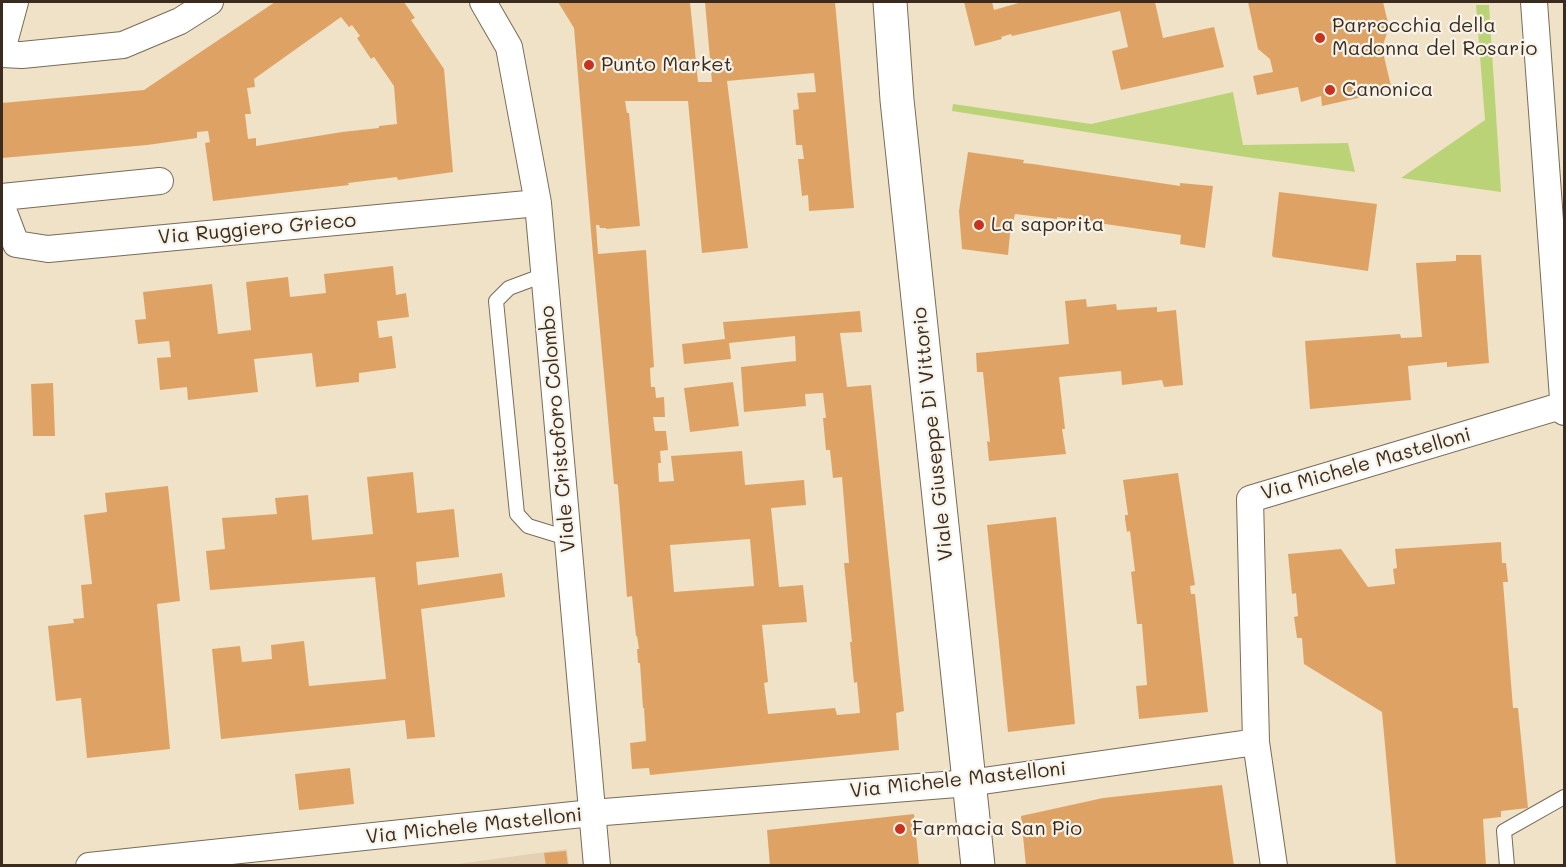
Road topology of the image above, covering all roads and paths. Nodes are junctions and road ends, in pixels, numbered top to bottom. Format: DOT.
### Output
graph roads {
  1 [pos="15,2"];
  2 [pos="210,2"];
  3 [pos="483,2"];
  4 [pos="890,2"];
  5 [pos="1534,2"];
  6 [pos="2,52"];
  7 [pos="160,181"];
  8 [pos="2,197"];
  9 [pos="537,203"];
  10 [pos="2,207"];
  11 [pos="544,275"];
  12 [pos="1564,406"];
  13 [pos="1564,412"];
  14 [pos="567,538"];
  15 [pos="1256,742"];
  16 [pos="969,783"];
  17 [pos="1564,797"];
  18 [pos="592,813"];
  19 [pos="176,862"];
  20 [pos="89,866"];
  21 [pos="597,866"];
  22 [pos="978,866"];
  23 [pos="1274,866"];
  24 [pos="1507,866"];
  1 -- 6 [label="street"];
  2 -- 6 [label="street"];
  3 -- 9 [label="street, Viale Cristoforo Colombo"];
  4 -- 16 [label="street, Viale Giuseppe Di Vittorio"];
  5 -- 12 [label="street"];
  7 -- 8 [label="street"];
  9 -- 10 [label="street, Via Ruggiero Grieco"];
  9 -- 11 [label="street, Viale Cristoforo Colombo"];
  11 -- 14 [label="street, Viale Cristoforo Colombo"];
  11 -- 14 [label="lane"];
  12 -- 13 [label="street"];
  12 -- 15 [label="street, Via Michele Mastelloni"];
  14 -- 18 [label="street, Viale Cristoforo Colombo"];
  15 -- 16 [label="street, Via Michele Mastelloni"];
  15 -- 23 [label="street"];
  16 -- 18 [label="street, Via Michele Mastelloni"];
  16 -- 22 [label="street, Viale Giuseppe Di Vittorio"];
  17 -- 24 [label="lane"];
  18 -- 19 [label="street, Via Michele Mastelloni"];
  18 -- 21 [label="street, Viale Cristoforo Colombo"];
  19 -- 20 [label="street, Via Michele Mastelloni"];
}
